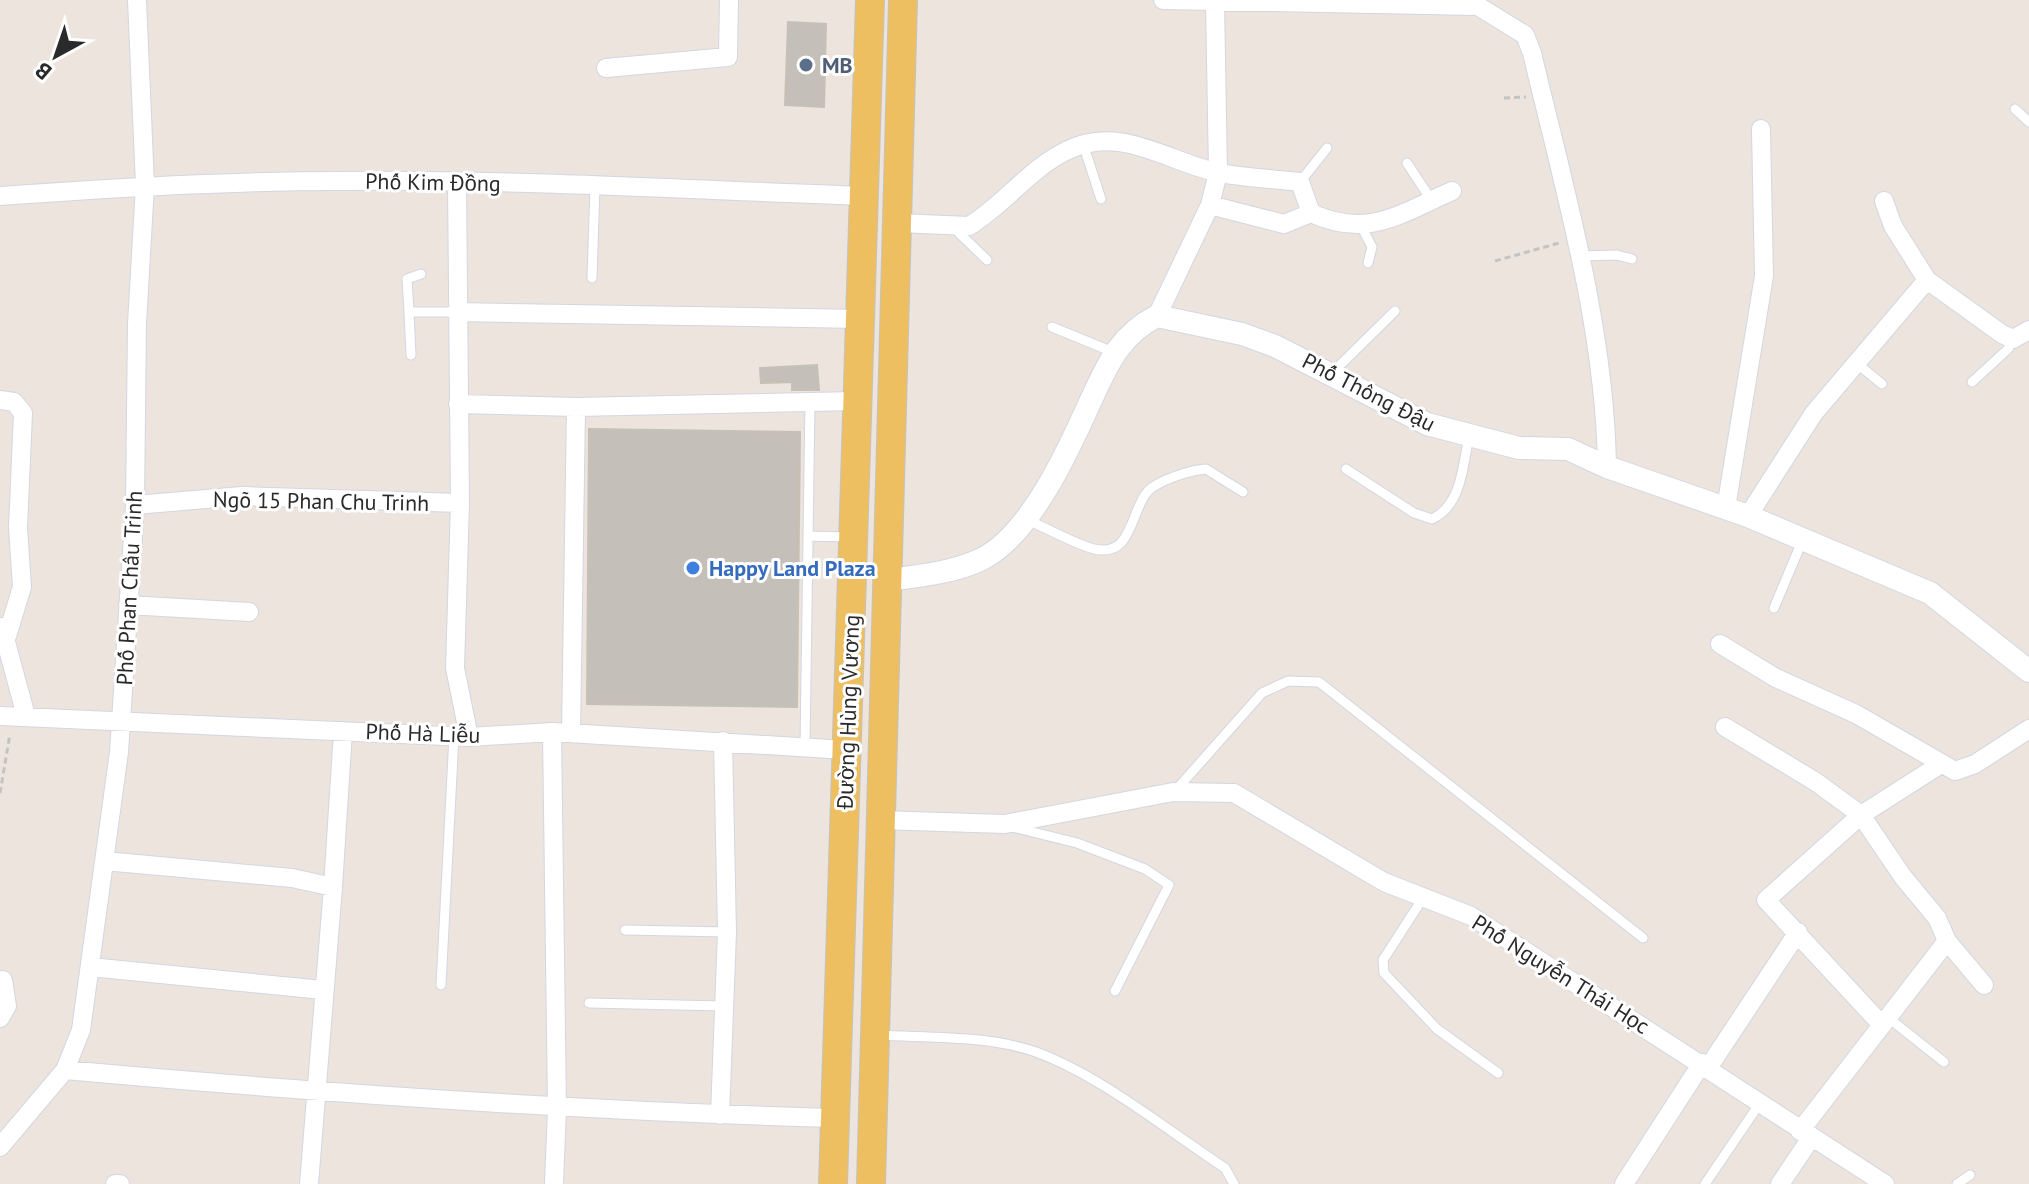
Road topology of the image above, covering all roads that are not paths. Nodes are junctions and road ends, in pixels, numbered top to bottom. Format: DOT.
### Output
graph roads {
  1 [pos="137,0"];
  2 [pos="729,0"];
  3 [pos="870,0"];
  4 [pos="903,0"];
  5 [pos="1163,0"];
  6 [pos="1215,1"];
  7 [pos="1478,3"];
  8 [pos="606,68"];
  9 [pos="2015,109"];
  10 [pos="2029,122"];
  11 [pos="1761,129"];
  12 [pos="1083,144"];
  13 [pos="1327,148"];
  14 [pos="1407,163"];
  15 [pos="1218,173"];
  16 [pos="457,181"];
  17 [pos="1300,182"];
  18 [pos="145,185"];
  19 [pos="595,186"];
  20 [pos="1452,191"];
  21 [pos="0,196"];
  22 [pos="865,196"];
  23 [pos="1101,199"];
  24 [pos="1432,201"];
  25 [pos="1884,201"];
  26 [pos="1210,205"];
  27 [pos="1311,213"];
  28 [pos="898,223"];
  29 [pos="946,225"];
  30 [pos="1361,226"];
  31 [pos="1577,247"];
  32 [pos="1632,259"];
  33 [pos="987,260"];
  34 [pos="1368,263"];
  35 [pos="421,274"];
  36 [pos="592,278"];
  37 [pos="1927,280"];
  38 [pos="1395,311"];
  39 [pos="409,312"];
  40 [pos="456,312"];
  41 [pos="1157,316"];
  42 [pos="861,319"];
  43 [pos="1052,327"];
  44 [pos="2021,335"];
  45 [pos="1113,352"];
  46 [pos="411,355"];
  47 [pos="1854,361"];
  48 [pos="1331,374"];
  49 [pos="1972,382"];
  50 [pos="1882,384"];
  51 [pos="0,400"];
  52 [pos="810,401"];
  53 [pos="858,401"];
  54 [pos="458,404"];
  55 [pos="576,407"];
  56 [pos="1469,436"];
  57 [pos="1607,467"];
  58 [pos="1346,469"];
  59 [pos="1243,492"];
  60 [pos="460,503"];
  61 [pos="135,505"];
  62 [pos="1726,508"];
  63 [pos="1748,516"];
  64 [pos="1025,519"];
  65 [pos="808,536"];
  66 [pos="853,538"];
  67 [pos="1803,539"];
  68 [pos="887,580"];
  69 [pos="128,605"];
  70 [pos="1774,608"];
  71 [pos="249,612"];
  72 [pos="4,629"];
  73 [pos="1720,644"];
  74 [pos="2029,671"];
  75 [pos="13,716"];
  76 [pos="121,720"];
  77 [pos="1725,727"];
  78 [pos="2029,729"];
  79 [pos="343,731"];
  80 [pos="562,733"];
  81 [pos="462,736"];
  82 [pos="723,741"];
  83 [pos="805,747"];
  84 [pos="846,750"];
  85 [pos="1941,764"];
  86 [pos="1173,792"];
  87 [pos="1861,815"];
  88 [pos="879,820"];
  89 [pos="1005,824"];
  90 [pos="104,861"];
  91 [pos="333,887"];
  92 [pos="1423,898"];
  93 [pos="625,930"];
  94 [pos="727,932"];
  95 [pos="1798,932"];
  96 [pos="840,938"];
  97 [pos="1643,938"];
  98 [pos="877,940"];
  99 [pos="1947,941"];
  100 [pos="90,967"];
  101 [pos="3,980"];
  102 [pos="441,985"];
  103 [pos="1984,985"];
  104 [pos="323,990"];
  105 [pos="1115,991"];
  106 [pos="589,1003"];
  107 [pos="723,1006"];
  108 [pos="0,1018"];
  109 [pos="1883,1020"];
  110 [pos="875,1035"];
  111 [pos="1944,1062"];
  112 [pos="1705,1066"];
  113 [pos="65,1070"];
  114 [pos="1498,1073"];
  115 [pos="313,1092"];
  116 [pos="1760,1103"];
  117 [pos="557,1108"];
  118 [pos="720,1115"];
  119 [pos="835,1118"];
  120 [pos="1806,1134"];
  121 [pos="0,1147"];
  122 [pos="1970,1175"];
  123 [pos="309,1184"];
  124 [pos="554,1184"];
  125 [pos="833,1184"];
  126 [pos="871,1184"];
  127 [pos="1234,1184"];
  128 [pos="1624,1184"];
  129 [pos="1705,1184"];
  130 [pos="1780,1184"];
  131 [pos="1885,1184"];
  132 [pos="1957,1184"];
  1 -- 18 [label="street, Phố Phan Châu Trinh"];
  2 -- 8 [label="street"];
  3 -- 22 [label="main road, Đường Hùng Vương"];
  4 -- 28 [label="main road, Đường Hùng Vương"];
  5 -- 6 [label="street"];
  6 -- 7 [label="street"];
  6 -- 15 [label="street"];
  7 -- 31 [label="street"];
  9 -- 10 [label="lane"];
  11 -- 62 [label="street"];
  12 -- 15 [label="street"];
  12 -- 23 [label="lane"];
  12 -- 29 [label="street"];
  13 -- 17 [label="lane"];
  14 -- 24 [label="lane"];
  15 -- 17 [label="street"];
  15 -- 26 [label="street"];
  16 -- 18 [label="street, Phố Kim Đồng"];
  16 -- 19 [label="street, Phố Kim Đồng"];
  16 -- 40 [label="street"];
  17 -- 27 [label="street"];
  18 -- 21 [label="street, Phố Kim Đồng"];
  18 -- 61 [label="street, Phố Phan Châu Trinh"];
  19 -- 22 [label="street, Phố Kim Đồng"];
  19 -- 36 [label="lane"];
  20 -- 24 [label="street"];
  22 -- 42 [label="main road, Đường Hùng Vương"];
  24 -- 30 [label="street"];
  25 -- 37 [label="street"];
  26 -- 27 [label="street"];
  26 -- 41 [label="street"];
  27 -- 30 [label="street"];
  28 -- 29 [label="street"];
  28 -- 68 [label="main road, Đường Hùng Vương"];
  29 -- 33 [label="lane"];
  30 -- 34 [label="lane"];
  31 -- 32 [label="lane"];
  31 -- 57 [label="street"];
  35 -- 39 [label="lane"];
  37 -- 44 [label="street"];
  37 -- 47 [label="street"];
  38 -- 48 [label="lane"];
  39 -- 40 [label="lane"];
  39 -- 46 [label="lane"];
  40 -- 42 [label="street"];
  40 -- 54 [label="street"];
  41 -- 45 [label="street"];
  41 -- 48 [label="street, Phố Thông Đậu"];
  42 -- 53 [label="main road, Đường Hùng Vương"];
  43 -- 45 [label="lane"];
  44 -- 49 [label="lane"];
  45 -- 64 [label="street"];
  47 -- 50 [label="lane"];
  47 -- 63 [label="street"];
  48 -- 56 [label="street, Phố Thông Đậu"];
  51 -- 72 [label="street"];
  52 -- 53 [label="street"];
  52 -- 55 [label="street"];
  52 -- 65 [label="lane"];
  53 -- 66 [label="main road, Đường Hùng Vương"];
  54 -- 55 [label="street"];
  54 -- 60 [label="street"];
  55 -- 80 [label="street"];
  56 -- 57 [label="street, Phố Thông Đậu"];
  56 -- 58 [label="lane"];
  57 -- 62 [label="street, Phố Thông Đậu"];
  59 -- 64 [label="lane"];
  60 -- 61 [label="street, Ngõ 15 Phan Chu Trinh"];
  60 -- 81 [label="street"];
  61 -- 69 [label="street, Phố Phan Châu Trinh"];
  62 -- 63 [label="street, Phố Thông Đậu"];
  63 -- 67 [label="street, Phố Thông Đậu"];
  64 -- 68 [label="street"];
  65 -- 66 [label="lane"];
  65 -- 83 [label="lane"];
  66 -- 84 [label="main road, Đường Hùng Vương"];
  67 -- 70 [label="lane"];
  67 -- 74 [label="street, Phố Thông Đậu"];
  68 -- 88 [label="main road, Đường Hùng Vương"];
  69 -- 71 [label="street"];
  69 -- 76 [label="street, Phố Phan Châu Trinh"];
  72 -- 75 [label="street"];
  73 -- 85 [label="street"];
  75 -- 76 [label="street, Phố Hà Liễu"];
  76 -- 79 [label="street, Phố Hà Liễu"];
  76 -- 90 [label="street, Phố Phan Châu Trinh"];
  77 -- 87 [label="street"];
  78 -- 85 [label="street"];
  79 -- 81 [label="street, Phố Hà Liễu"];
  79 -- 91 [label="street"];
  80 -- 81 [label="street, Phố Hà Liễu"];
  80 -- 82 [label="street, Phố Hà Liễu"];
  80 -- 117 [label="street"];
  81 -- 102 [label="lane"];
  82 -- 83 [label="street, Phố Hà Liễu"];
  82 -- 94 [label="street"];
  83 -- 84 [label="street, Phố Hà Liễu"];
  84 -- 96 [label="main road, Đường Hùng Vương"];
  85 -- 87 [label="street"];
  86 -- 89 [label="street, Phố Nguyễn Thái Học"];
  86 -- 92 [label="street, Phố Nguyễn Thái Học"];
  86 -- 97 [label="lane"];
  87 -- 95 [label="street"];
  87 -- 99 [label="street"];
  88 -- 89 [label="street, Phố Nguyễn Thái Học"];
  88 -- 98 [label="main road, Đường Hùng Vương"];
  89 -- 105 [label="lane"];
  90 -- 91 [label="street"];
  90 -- 100 [label="street, Phố Phan Châu Trinh"];
  91 -- 104 [label="street"];
  92 -- 112 [label="street, Phố Nguyễn Thái Học"];
  92 -- 114 [label="lane"];
  93 -- 94 [label="lane"];
  94 -- 107 [label="street"];
  95 -- 109 [label="street"];
  95 -- 112 [label="street"];
  96 -- 98 [label="main road"];
  96 -- 119 [label="main road, Đường Hùng Vương"];
  98 -- 110 [label="main road, Đường Hùng Vương"];
  99 -- 103 [label="street"];
  99 -- 109 [label="street"];
  100 -- 104 [label="street"];
  100 -- 113 [label="street, Phố Phan Châu Trinh"];
  101 -- 108 [label="street"];
  104 -- 115 [label="street"];
  106 -- 107 [label="lane"];
  107 -- 118 [label="street"];
  109 -- 111 [label="lane"];
  109 -- 120 [label="street"];
  110 -- 126 [label="main road, Đường Hùng Vương"];
  110 -- 127 [label="lane"];
  112 -- 116 [label="street, Phố Nguyễn Thái Học"];
  112 -- 128 [label="street"];
  113 -- 115 [label="street"];
  113 -- 121 [label="street, Phố Phan Châu Trinh"];
  115 -- 117 [label="street"];
  115 -- 123 [label="street"];
  116 -- 120 [label="street, Phố Nguyễn Thái Học"];
  116 -- 129 [label="lane"];
  117 -- 118 [label="street"];
  117 -- 124 [label="street"];
  118 -- 119 [label="street"];
  119 -- 125 [label="main road, Đường Hùng Vương"];
  120 -- 130 [label="street"];
  120 -- 131 [label="street, Phố Nguyễn Thái Học"];
  122 -- 132 [label="lane"];
}
